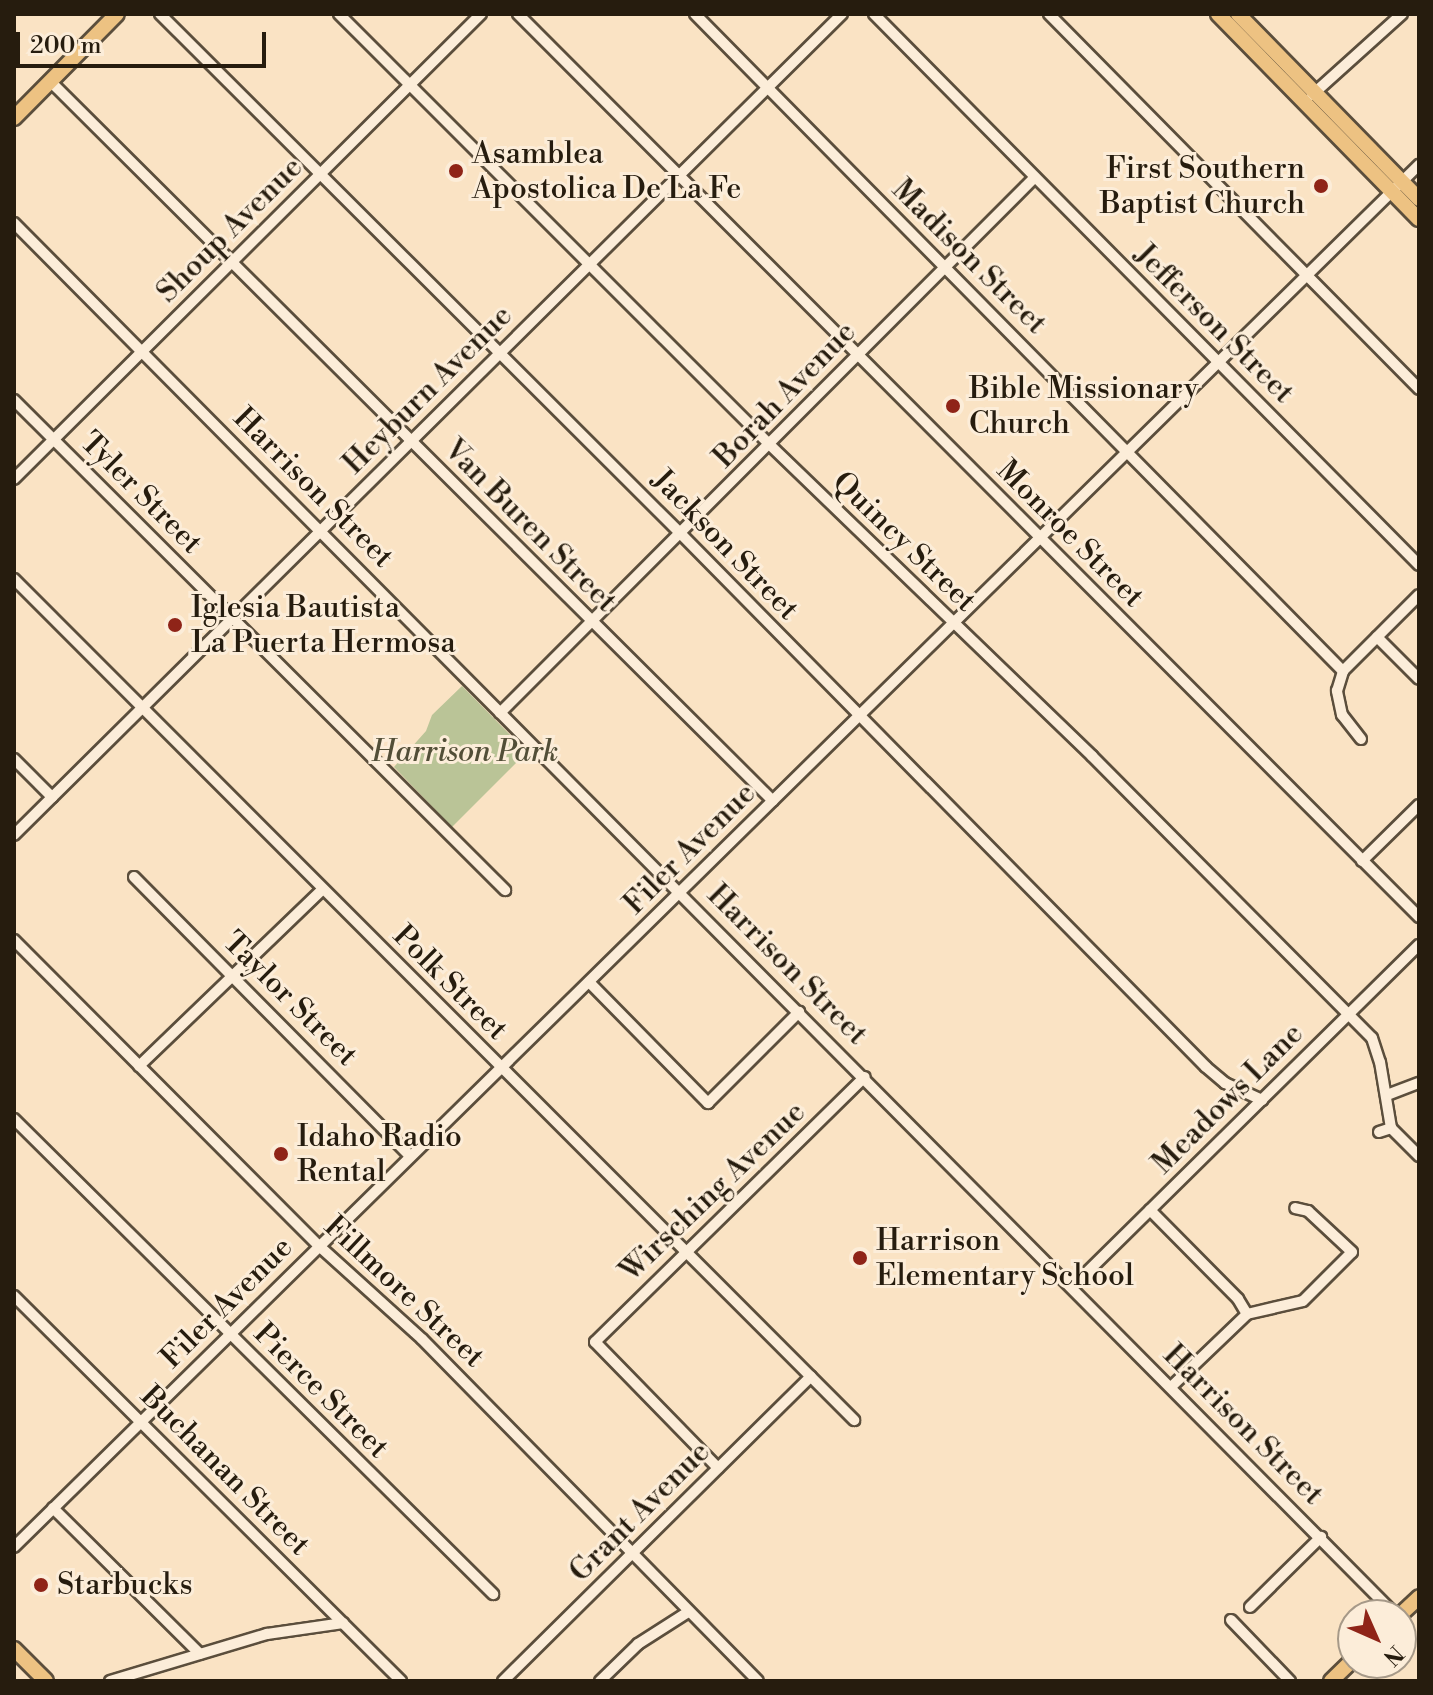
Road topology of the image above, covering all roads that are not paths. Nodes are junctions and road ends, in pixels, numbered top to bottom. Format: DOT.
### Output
graph roads {
  1 [pos="117,14"];
  2 [pos="160,14"];
  3 [pos="339,14"];
  4 [pos="481,14"];
  5 [pos="518,14"];
  6 [pos="695,14"];
  7 [pos="842,14"];
  8 [pos="874,14"];
  9 [pos="1049,14"];
  10 [pos="1218,14"];
  11 [pos="1238,14"];
  12 [pos="1402,14"];
  13 [pos="50,81"];
  14 [pos="409,83"];
  15 [pos="766,87"];
  16 [pos="1310,97"];
  17 [pos="14,118"];
  18 [pos="1419,165"];
  19 [pos="320,174"];
  20 [pos="678,174"];
  21 [pos="1035,177"];
  22 [pos="1397,185"];
  23 [pos="1419,199"];
  24 [pos="1419,219"];
  25 [pos="14,223"];
  26 [pos="233,261"];
  27 [pos="590,264"];
  28 [pos="944,266"];
  29 [pos="1305,274"];
  30 [pos="143,352"];
  31 [pos="501,352"];
  32 [pos="857,355"];
  33 [pos="1216,361"];
  34 [pos="1419,389"];
  35 [pos="14,400"];
  36 [pos="54,439"];
  37 [pos="410,440"];
  38 [pos="770,445"];
  39 [pos="1127,450"];
  40 [pos="14,479"];
  41 [pos="322,531"];
  42 [pos="681,534"];
  43 [pos="1039,538"];
  44 [pos="1419,565"];
  45 [pos="14,579"];
  46 [pos="1419,595"];
  47 [pos="231,619"];
  48 [pos="592,623"];
  49 [pos="953,623"];
  50 [pos="1377,637"];
  51 [pos="1343,671"];
  52 [pos="1419,679"];
  53 [pos="142,707"];
  54 [pos="500,713"];
  55 [pos="859,715"];
  56 [pos="1361,739"];
  57 [pos="14,759"];
  58 [pos="52,797"];
  59 [pos="773,801"];
  60 [pos="1419,805"];
  61 [pos="14,835"];
  62 [pos="1362,861"];
  63 [pos="134,877"];
  64 [pos="323,889"];
  65 [pos="505,890"];
  66 [pos="681,893"];
  67 [pos="1419,917"];
  68 [pos="14,940"];
  69 [pos="1419,945"];
  70 [pos="233,976"];
  71 [pos="589,982"];
  72 [pos="799,1012"];
  73 [pos="1349,1014"];
  74 [pos="139,1066"];
  75 [pos="500,1068"];
  76 [pos="865,1077"];
  77 [pos="1419,1083"];
  78 [pos="1387,1095"];
  79 [pos="1262,1100"];
  80 [pos="14,1119"];
  81 [pos="1391,1128"];
  82 [pos="1379,1132"];
  83 [pos="410,1156"];
  84 [pos="1419,1156"];
  85 [pos="1295,1208"];
  86 [pos="1150,1210"];
  87 [pos="318,1245"];
  88 [pos="685,1252"];
  89 [pos="1072,1287"];
  90 [pos="14,1296"];
  91 [pos="1247,1314"];
  92 [pos="230,1335"];
  93 [pos="811,1376"];
  94 [pos="1171,1387"];
  95 [pos="854,1420"];
  96 [pos="142,1423"];
  97 [pos="718,1468"];
  98 [pos="53,1508"];
  99 [pos="1321,1537"];
  100 [pos="14,1547"];
  101 [pos="632,1554"];
  102 [pos="493,1594"];
  103 [pos="1382,1599"];
  104 [pos="1250,1607"];
  105 [pos="688,1612"];
  106 [pos="1231,1620"];
  107 [pos="343,1623"];
  108 [pos="14,1649"];
  109 [pos="200,1654"];
  110 [pos="46,1681"];
  111 [pos="110,1681"];
  112 [pos="401,1681"];
  113 [pos="503,1681"];
  114 [pos="600,1681"];
  115 [pos="758,1681"];
  116 [pos="1290,1681"];
  1 -- 13 [label="main road"];
  2 -- 19 [label="street, Jackson Street"];
  3 -- 14 [label="street, Quincy Street"];
  4 -- 14 [label="street, Shoup Avenue"];
  5 -- 20 [label="street, Monroe Street"];
  6 -- 15 [label="street, Madison Street"];
  7 -- 15 [label="street, Heyburn Avenue"];
  8 -- 21 [label="street, Jefferson Street"];
  9 -- 29 [label="street"];
  10 -- 16 [label="main road"];
  11 -- 16 [label="main road"];
  12 -- 16 [label="street"];
  13 -- 17 [label="main road"];
  13 -- 26 [label="street, Van Buren Street"];
  14 -- 19 [label="street, Shoup Avenue"];
  14 -- 27 [label="street, Quincy Street"];
  15 -- 20 [label="street, Heyburn Avenue"];
  15 -- 28 [label="street, Madison Street"];
  16 -- 22 [label="main road"];
  18 -- 22 [label="street, Filer Avenue"];
  19 -- 26 [label="street, Shoup Avenue"];
  19 -- 31 [label="street, Jackson Street"];
  20 -- 27 [label="street, Heyburn Avenue"];
  20 -- 32 [label="street, Monroe Street"];
  21 -- 28 [label="street, Borah Avenue"];
  21 -- 33 [label="street, Jefferson Street"];
  22 -- 23 [label="main road"];
  22 -- 24 [label="main road"];
  22 -- 29 [label="street, Filer Avenue"];
  25 -- 30 [label="street, Harrison Street"];
  26 -- 30 [label="street, Shoup Avenue"];
  26 -- 37 [label="street, Van Buren Street"];
  27 -- 31 [label="street, Heyburn Avenue"];
  27 -- 38 [label="street, Quincy Street"];
  28 -- 32 [label="street, Borah Avenue"];
  28 -- 39 [label="street, Madison Street"];
  29 -- 33 [label="street, Filer Avenue"];
  29 -- 34 [label="street"];
  30 -- 36 [label="street, Shoup Avenue"];
  30 -- 41 [label="street, Harrison Street"];
  31 -- 37 [label="street, Heyburn Avenue"];
  31 -- 42 [label="street, Jackson Street"];
  32 -- 38 [label="street, Borah Avenue"];
  32 -- 43 [label="street, Monroe Street"];
  33 -- 39 [label="street, Filer Avenue"];
  33 -- 44 [label="street, Jefferson Street"];
  35 -- 36 [label="street, Tyler Street"];
  36 -- 40 [label="street, Shoup Avenue"];
  36 -- 47 [label="street, Tyler Street"];
  37 -- 41 [label="street, Heyburn Avenue"];
  37 -- 48 [label="street, Van Buren Street"];
  38 -- 42 [label="street, Borah Avenue"];
  38 -- 49 [label="street, Quincy Street"];
  39 -- 43 [label="street, Filer Avenue"];
  39 -- 51 [label="street, Madison Street"];
  41 -- 47 [label="street, Heyburn Avenue"];
  41 -- 54 [label="street, Harrison Street"];
  42 -- 48 [label="street, Borah Avenue"];
  42 -- 55 [label="street, Jackson Street"];
  43 -- 49 [label="street, Filer Avenue"];
  43 -- 62 [label="street, Monroe Street"];
  45 -- 53 [label="street, Polk Street"];
  46 -- 50 [label="street"];
  47 -- 53 [label="street, Heyburn Avenue"];
  47 -- 65 [label="street, Tyler Street"];
  48 -- 54 [label="street, Borah Avenue"];
  48 -- 59 [label="street, Van Buren Street"];
  49 -- 55 [label="street, Filer Avenue"];
  49 -- 73 [label="street, Quincy Street"];
  50 -- 51 [label="street"];
  50 -- 52 [label="street"];
  51 -- 56 [label="street"];
  53 -- 58 [label="street, Heyburn Avenue"];
  53 -- 64 [label="street, Polk Street"];
  54 -- 66 [label="street, Harrison Street"];
  55 -- 59 [label="street, Filer Avenue"];
  55 -- 79 [label="street, Jackson Street"];
  57 -- 58 [label="street"];
  58 -- 61 [label="street, Heyburn Avenue"];
  59 -- 66 [label="street, Filer Avenue"];
  60 -- 62 [label="street"];
  62 -- 67 [label="street, Monroe Street"];
  63 -- 70 [label="street, Taylor Street"];
  64 -- 70 [label="street"];
  64 -- 75 [label="street, Polk Street"];
  66 -- 71 [label="street, Filer Avenue"];
  66 -- 72 [label="street, Harrison Street"];
  68 -- 74 [label="street, Fillmore Street"];
  69 -- 73 [label="street, Meadows Lane"];
  70 -- 74 [label="street"];
  70 -- 83 [label="street, Taylor Street"];
  71 -- 72 [label="street"];
  71 -- 75 [label="street, Filer Avenue"];
  72 -- 76 [label="street, Harrison Street"];
  73 -- 78 [label="street, Quincy Street"];
  73 -- 79 [label="street, Meadows Lane"];
  74 -- 87 [label="street, Fillmore Street"];
  75 -- 83 [label="street, Filer Avenue"];
  75 -- 88 [label="street, Polk Street"];
  76 -- 88 [label="street, Wirsching Avenue"];
  76 -- 89 [label="street, Harrison Street"];
  77 -- 78 [label="street"];
  78 -- 81 [label="street, Quincy Street"];
  79 -- 86 [label="street, Meadows Lane"];
  80 -- 92 [label="street, Pierce Street"];
  81 -- 82 [label="street"];
  81 -- 84 [label="street"];
  83 -- 87 [label="street, Filer Avenue"];
  85 -- 91 [label="street"];
  86 -- 89 [label="street, Meadows Lane"];
  86 -- 91 [label="street"];
  87 -- 92 [label="street, Filer Avenue"];
  87 -- 101 [label="street, Fillmore Street"];
  88 -- 93 [label="street, Polk Street"];
  88 -- 97 [label="street, Wirsching Avenue"];
  89 -- 94 [label="street, Harrison Street"];
  90 -- 96 [label="street, Buchanan Street"];
  91 -- 94 [label="street"];
  92 -- 96 [label="street, Filer Avenue"];
  92 -- 102 [label="street, Pierce Street"];
  93 -- 95 [label="street, Polk Street"];
  93 -- 97 [label="street, Grant Avenue"];
  94 -- 99 [label="street, Harrison Street"];
  96 -- 98 [label="street, Filer Avenue"];
  96 -- 107 [label="street, Buchanan Street"];
  97 -- 101 [label="street, Grant Avenue"];
  98 -- 100 [label="street, Filer Avenue"];
  98 -- 109 [label="street"];
  99 -- 103 [label="street, Harrison Street"];
  99 -- 104 [label="street, Harrison Street"];
  101 -- 105 [label="street, Fillmore Street"];
  101 -- 113 [label="street, Grant Avenue"];
  105 -- 114 [label="street"];
  105 -- 115 [label="street, Fillmore Street"];
  106 -- 116 [label="street"];
  107 -- 109 [label="street"];
  107 -- 112 [label="street, Buchanan Street"];
  108 -- 110 [label="main road"];
  109 -- 111 [label="street"];
}
